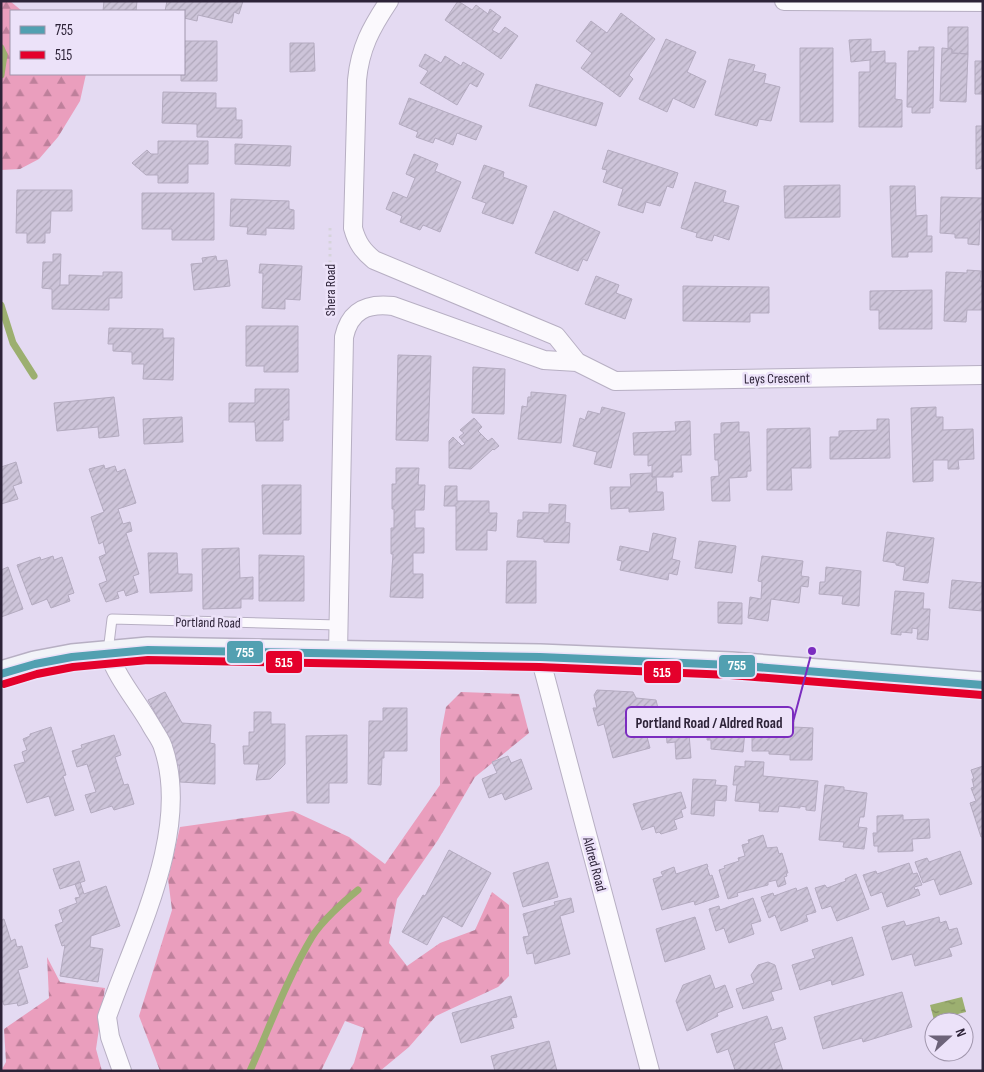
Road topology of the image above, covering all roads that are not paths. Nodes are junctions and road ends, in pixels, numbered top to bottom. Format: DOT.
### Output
graph roads {
  1 [pos="389,1"];
  2 [pos="784,1"];
  3 [pos="983,2"];
  4 [pos="577,362"];
  5 [pos="983,375"];
  6 [pos="338,625"];
  7 [pos="108,652"];
  8 [pos="338,653"];
  9 [pos="540,658"];
  10 [pos="1,674"];
  11 [pos="983,685"];
  12 [pos="122,1071"];
  13 [pos="650,1071"];
  1 -- 4 [label="street, Leys Crescent"];
  2 -- 3 [label="street"];
  4 -- 5 [label="street, Leys Crescent"];
  4 -- 6 [label="street, Leys Crescent"];
  6 -- 7 [label="lane, Portland Road"];
  6 -- 8 [label="street"];
  7 -- 8 [label="street, Portland Road"];
  7 -- 10 [label="street, Portland Road"];
  7 -- 12 [label="street"];
  8 -- 9 [label="street, Portland Road"];
  9 -- 11 [label="street, Portland Road"];
  9 -- 13 [label="street, Aldred Road"];
}
